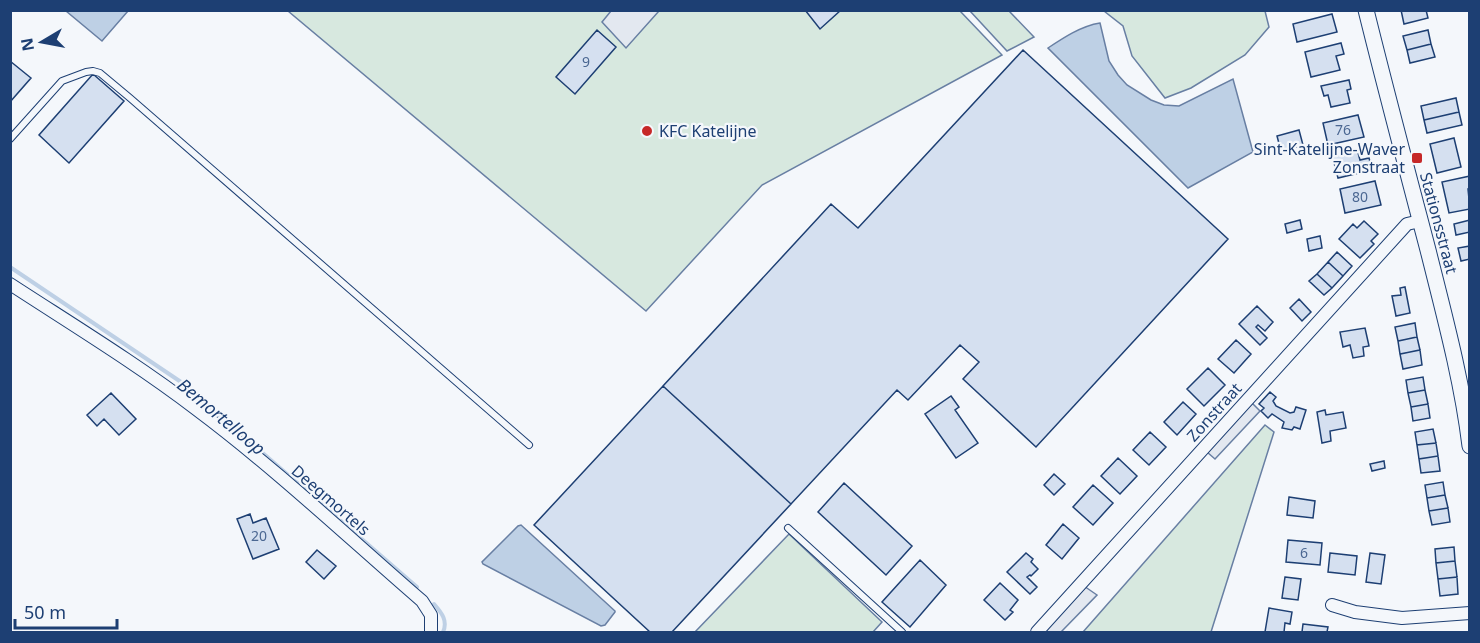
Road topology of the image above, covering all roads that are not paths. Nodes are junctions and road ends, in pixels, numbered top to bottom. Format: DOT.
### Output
graph roads {
  1 [pos="1366,10"];
  2 [pos="10,140"];
  3 [pos="1420,220"];
  4 [pos="10,284"];
  5 [pos="529,445"];
  6 [pos="1470,446"];
  7 [pos="788,528"];
  8 [pos="1332,605"];
  9 [pos="1470,613"];
  10 [pos="431,633"];
  11 [pos="902,633"];
  12 [pos="1037,633"];
  1 -- 3 [label="street, Stationsstraat"];
  2 -- 5 [label="lane"];
  3 -- 6 [label="street, Stationsstraat"];
  3 -- 12 [label="street, Zonstraat"];
  4 -- 10 [label="street, Deegmortels"];
  7 -- 11 [label="lane"];
  8 -- 9 [label="street"];
}
